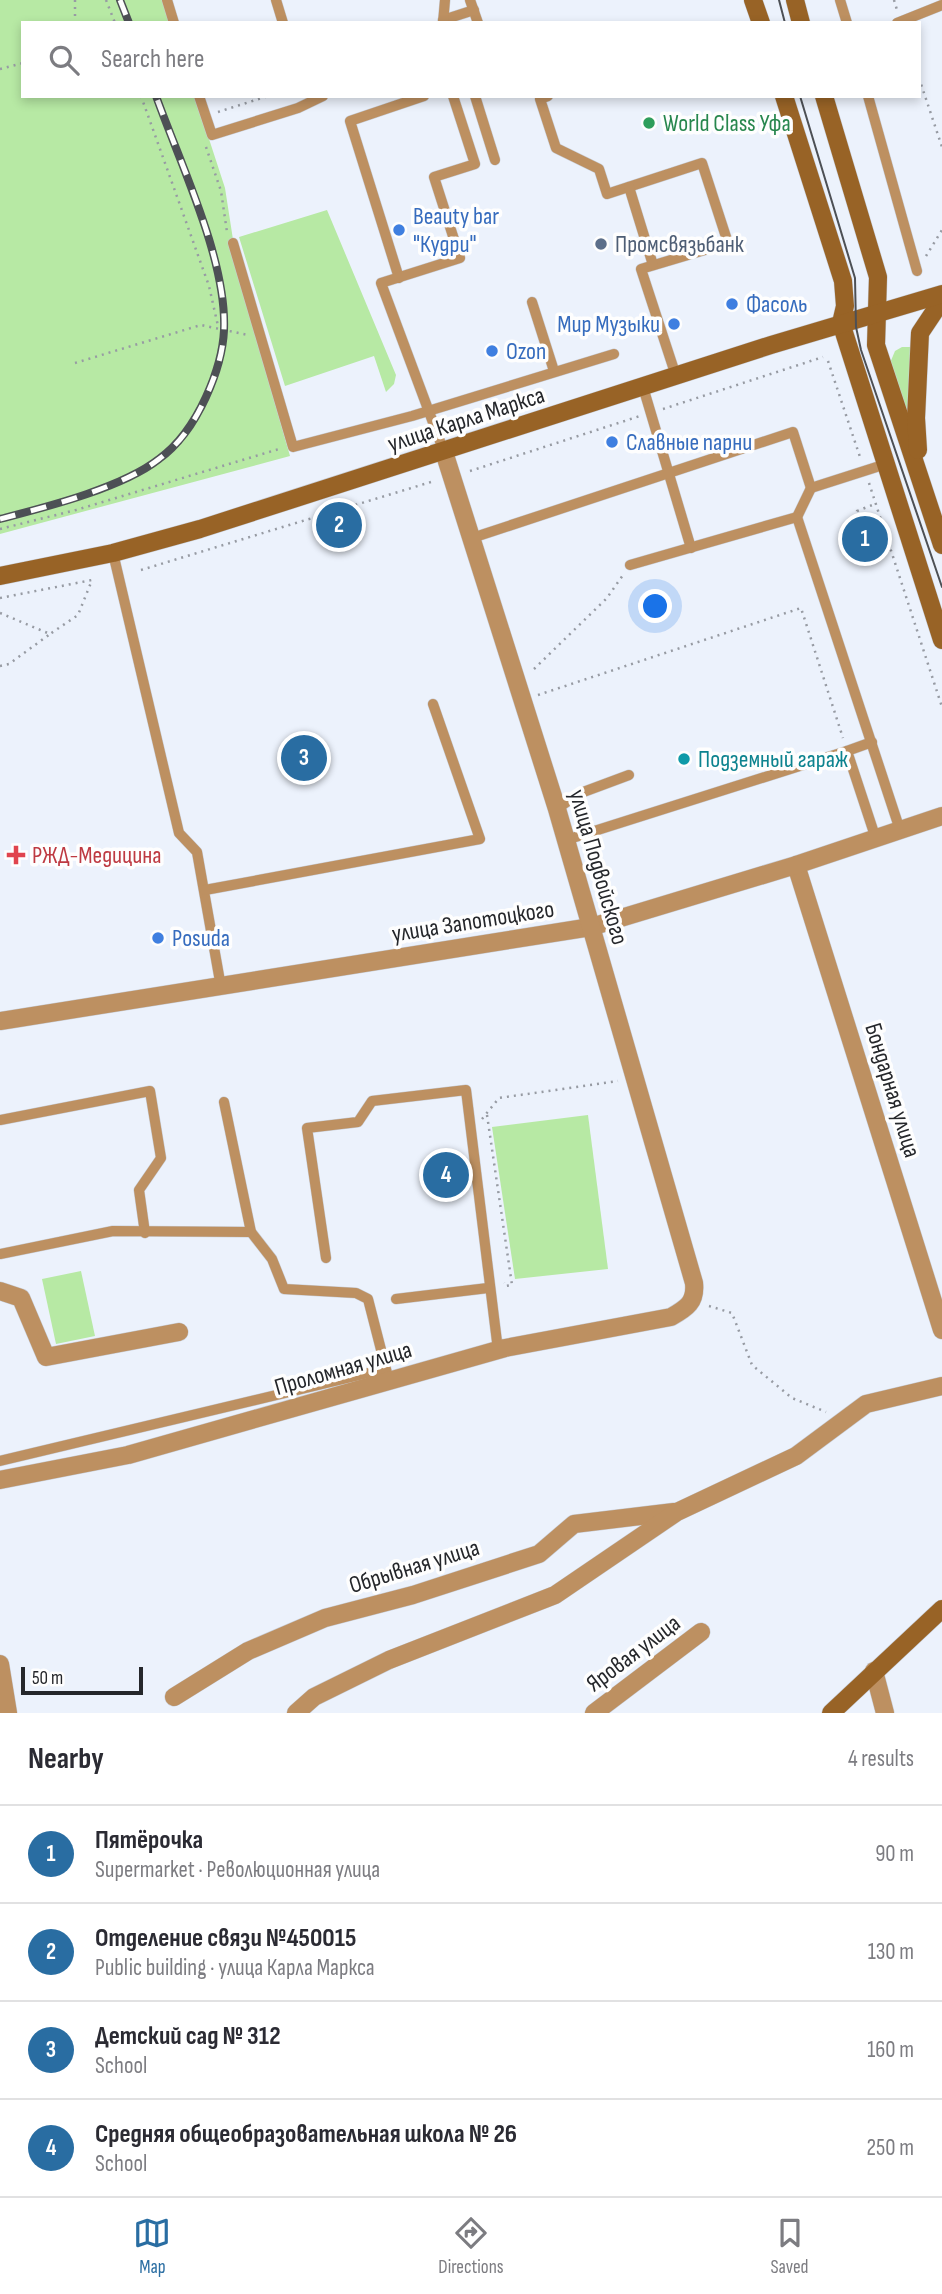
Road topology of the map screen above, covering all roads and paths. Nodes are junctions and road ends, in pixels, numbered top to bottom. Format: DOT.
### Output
graph roads {
  1 [pos="75,0"];
  2 [pos="107,0"];
  3 [pos="166,0"];
  4 [pos="276,0"];
  5 [pos="445,0"];
  6 [pos="753,0"];
  7 [pos="794,0"];
  8 [pos="840,0"];
  9 [pos="472,5"];
  10 [pos="942,5"];
  11 [pos="75,21"];
  12 [pos="114,21"];
  13 [pos="173,21"];
  14 [pos="282,21"];
  15 [pos="443,21"];
  16 [pos="760,21"];
  17 [pos="800,21"];
  18 [pos="845,21"];
  19 [pos="902,21"];
  20 [pos="21,64"];
  21 [pos="0,69"];
  22 [pos="921,84"];
  23 [pos="142,98"];
  24 [pos="200,98"];
  25 [pos="262,98"];
  26 [pos="418,98"];
  27 [pos="454,98"];
  28 [pos="476,98"];
  29 [pos="543,98"];
  30 [pos="785,98"];
  31 [pos="825,98"];
  32 [pos="869,98"];
  33 [pos="306,99"];
  34 [pos="211,105"];
  35 [pos="942,147"];
  36 [pos="495,160"];
  37 [pos="629,187"];
  38 [pos="942,230"];
  39 [pos="233,243"];
  40 [pos="653,265"];
  41 [pos="917,271"];
  42 [pos="399,278"];
  43 [pos="942,294"];
  44 [pos="942,300"];
  45 [pos="532,302"];
  46 [pos="875,316"];
  47 [pos="841,323"];
  48 [pos="218,326"];
  49 [pos="261,340"];
  50 [pos="614,354"];
  51 [pos="828,361"];
  52 [pos="75,363"];
  53 [pos="554,371"];
  54 [pos="676,376"];
  55 [pos="643,387"];
  56 [pos="427,411"];
  57 [pos="278,449"];
  58 [pos="444,452"];
  59 [pos="886,464"];
  60 [pos="864,471"];
  61 [pos="669,473"];
  62 [pos="921,481"];
  63 [pos="430,482"];
  64 [pos="811,488"];
  65 [pos="876,504"];
  66 [pos="797,517"];
  67 [pos="858,518"];
  68 [pos="0,529"];
  69 [pos="469,539"];
  70 [pos="942,545"];
  71 [pos="691,548"];
  72 [pos="113,553"];
  73 [pos="630,565"];
  74 [pos="141,570"];
  75 [pos="0,576"];
  76 [pos="0,598"];
  77 [pos="0,613"];
  78 [pos="50,634"];
  79 [pos="942,640"];
  80 [pos="927,660"];
  81 [pos="921,662"];
  82 [pos="0,666"];
  83 [pos="534,669"];
  84 [pos="522,701"];
  85 [pos="433,704"];
  86 [pos="942,707"];
  87 [pos="872,742"];
  88 [pos="847,751"];
  89 [pos="629,775"];
  90 [pos="557,809"];
  91 [pos="942,816"];
  92 [pos="900,830"];
  93 [pos="876,839"];
  94 [pos="566,840"];
  95 [pos="796,865"];
  96 [pos="205,890"];
  97 [pos="591,927"];
  98 [pos="221,988"];
  99 [pos="0,1021"];
  100 [pos="622,1081"];
  101 [pos="224,1102"];
  102 [pos="487,1115"];
  103 [pos="482,1118"];
  104 [pos="0,1120"];
  105 [pos="251,1232"];
  106 [pos="145,1233"];
  107 [pos="0,1254"];
  108 [pos="326,1258"];
  109 [pos="505,1286"];
  110 [pos="488,1288"];
  111 [pos="0,1291"];
  112 [pos="396,1299"];
  113 [pos="701,1302"];
  114 [pos="942,1330"];
  115 [pos="179,1332"];
  116 [pos="498,1350"];
  117 [pos="387,1374"];
  118 [pos="942,1386"];
  119 [pos="813,1408"];
  120 [pos="0,1461"];
  121 [pos="0,1480"];
  122 [pos="677,1512"];
  123 [pos="942,1609"];
  124 [pos="701,1632"];
  125 [pos="874,1671"];
  126 [pos="1,1673"];
  127 [pos="174,1698"];
  128 [pos="8,1713"];
  129 [pos="296,1713"];
  130 [pos="594,1713"];
  131 [pos="831,1713"];
  132 [pos="885,1713"];
  1 -- 11 [label="path"];
  2 -- 12 [label="path"];
  3 -- 13 [label="lane"];
  4 -- 14 [label="lane"];
  5 -- 15 [label="lane"];
  6 -- 16 [label="street"];
  7 -- 17 [label="street"];
  8 -- 18 [label="lane"];
  9 -- 15 [label="lane"];
  10 -- 19 [label="lane"];
  20 -- 21 [label="path"];
  22 -- 35 [label="path"];
  23 -- 48 [label="path"];
  24 -- 33 [label="lane"];
  25 -- 34 [label="path"];
  26 -- 42 [label="lane"];
  27 -- 42 [label="lane"];
  28 -- 36 [label="lane"];
  29 -- 37 [label="lane"];
  30 -- 47 [label="street"];
  31 -- 46 [label="street"];
  32 -- 41 [label="lane"];
  37 -- 40 [label="lane"];
  37 -- 40 [label="lane"];
  38 -- 41 [label="path"];
  39 -- 49 [label="lane"];
  40 -- 54 [label="lane"];
  42 -- 56 [label="lane"];
  43 -- 46 [label="street, улица Карла Маркса"];
  44 -- 62 [label="street"];
  45 -- 53 [label="lane"];
  46 -- 47 [label="street, улица Карла Маркса"];
  46 -- 62 [label="street"];
  47 -- 54 [label="street, улица Карла Маркса"];
  47 -- 59 [label="street"];
  48 -- 49 [label="path"];
  48 -- 52 [label="path"];
  49 -- 56 [label="lane"];
  50 -- 53 [label="lane"];
  51 -- 60 [label="path"];
  53 -- 56 [label="lane"];
  54 -- 55 [label="street, улица Карла Маркса"];
  55 -- 58 [label="street, улица Карла Маркса"];
  55 -- 61 [label="lane"];
  56 -- 58 [label="lane"];
  57 -- 68 [label="path"];
  58 -- 69 [label="street, улица Подвойского"];
  58 -- 72 [label="street, улица Карла Маркса"];
  59 -- 60 [label="lane"];
  59 -- 79 [label="street"];
  60 -- 64 [label="lane"];
  60 -- 65 [label="path"];
  61 -- 64 [label="lane"];
  61 -- 69 [label="lane"];
  61 -- 71 [label="lane"];
  62 -- 70 [label="street"];
  63 -- 74 [label="path"];
  64 -- 66 [label="lane"];
  65 -- 67 [label="path"];
  65 -- 80 [label="path"];
  66 -- 71 [label="lane"];
  66 -- 87 [label="lane"];
  69 -- 84 [label="street, улица Подвойского"];
  71 -- 73 [label="lane"];
  72 -- 75 [label="street, улица Карла Маркса"];
  72 -- 96 [label="lane"];
  73 -- 83 [label="path"];
  76 -- 78 [label="path"];
  77 -- 78 [label="path"];
  78 -- 82 [label="path"];
  80 -- 81 [label="path"];
  80 -- 86 [label="path"];
  84 -- 88 [label="path"];
  84 -- 90 [label="street, улица Подвойского"];
  85 -- 96 [label="lane"];
  87 -- 88 [label="lane"];
  87 -- 92 [label="lane"];
  88 -- 93 [label="lane"];
  88 -- 94 [label="lane"];
  89 -- 90 [label="lane"];
  90 -- 94 [label="street, улица Подвойского"];
  91 -- 92 [label="street, улица Запотоцкого"];
  92 -- 93 [label="street, улица Запотоцкого"];
  93 -- 95 [label="street, улица Запотоцкого"];
  94 -- 97 [label="street, улица Подвойского"];
  95 -- 97 [label="street, улица Запотоцкого"];
  95 -- 114 [label="street, Бондарная улица"];
  96 -- 98 [label="lane"];
  97 -- 98 [label="street, улица Запотоцкого"];
  97 -- 113 [label="street, улица Подвойского"];
  98 -- 99 [label="street, улица Запотоцкого"];
  100 -- 102 [label="path"];
  101 -- 105 [label="lane"];
  102 -- 103 [label="path"];
  102 -- 109 [label="path"];
  104 -- 106 [label="lane"];
  105 -- 106 [label="lane"];
  105 -- 117 [label="lane"];
  106 -- 107 [label="lane"];
  108 -- 110 [label="lane"];
  110 -- 112 [label="lane"];
  110 -- 116 [label="lane"];
  111 -- 115 [label="street"];
  113 -- 116 [label="street, Проломная улица"];
  113 -- 119 [label="path"];
  116 -- 117 [label="street, Проломная улица"];
  117 -- 120 [label="lane"];
  117 -- 121 [label="street, Проломная улица"];
  118 -- 122 [label="street, Обрывная улица"];
  122 -- 127 [label="street, Обрывная улица"];
  122 -- 129 [label="street, Обрывная улица"];
  123 -- 125 [label="street"];
  124 -- 130 [label="street, Яровая улица"];
  125 -- 131 [label="street"];
  125 -- 132 [label="street"];
  126 -- 128 [label="street"];
}
